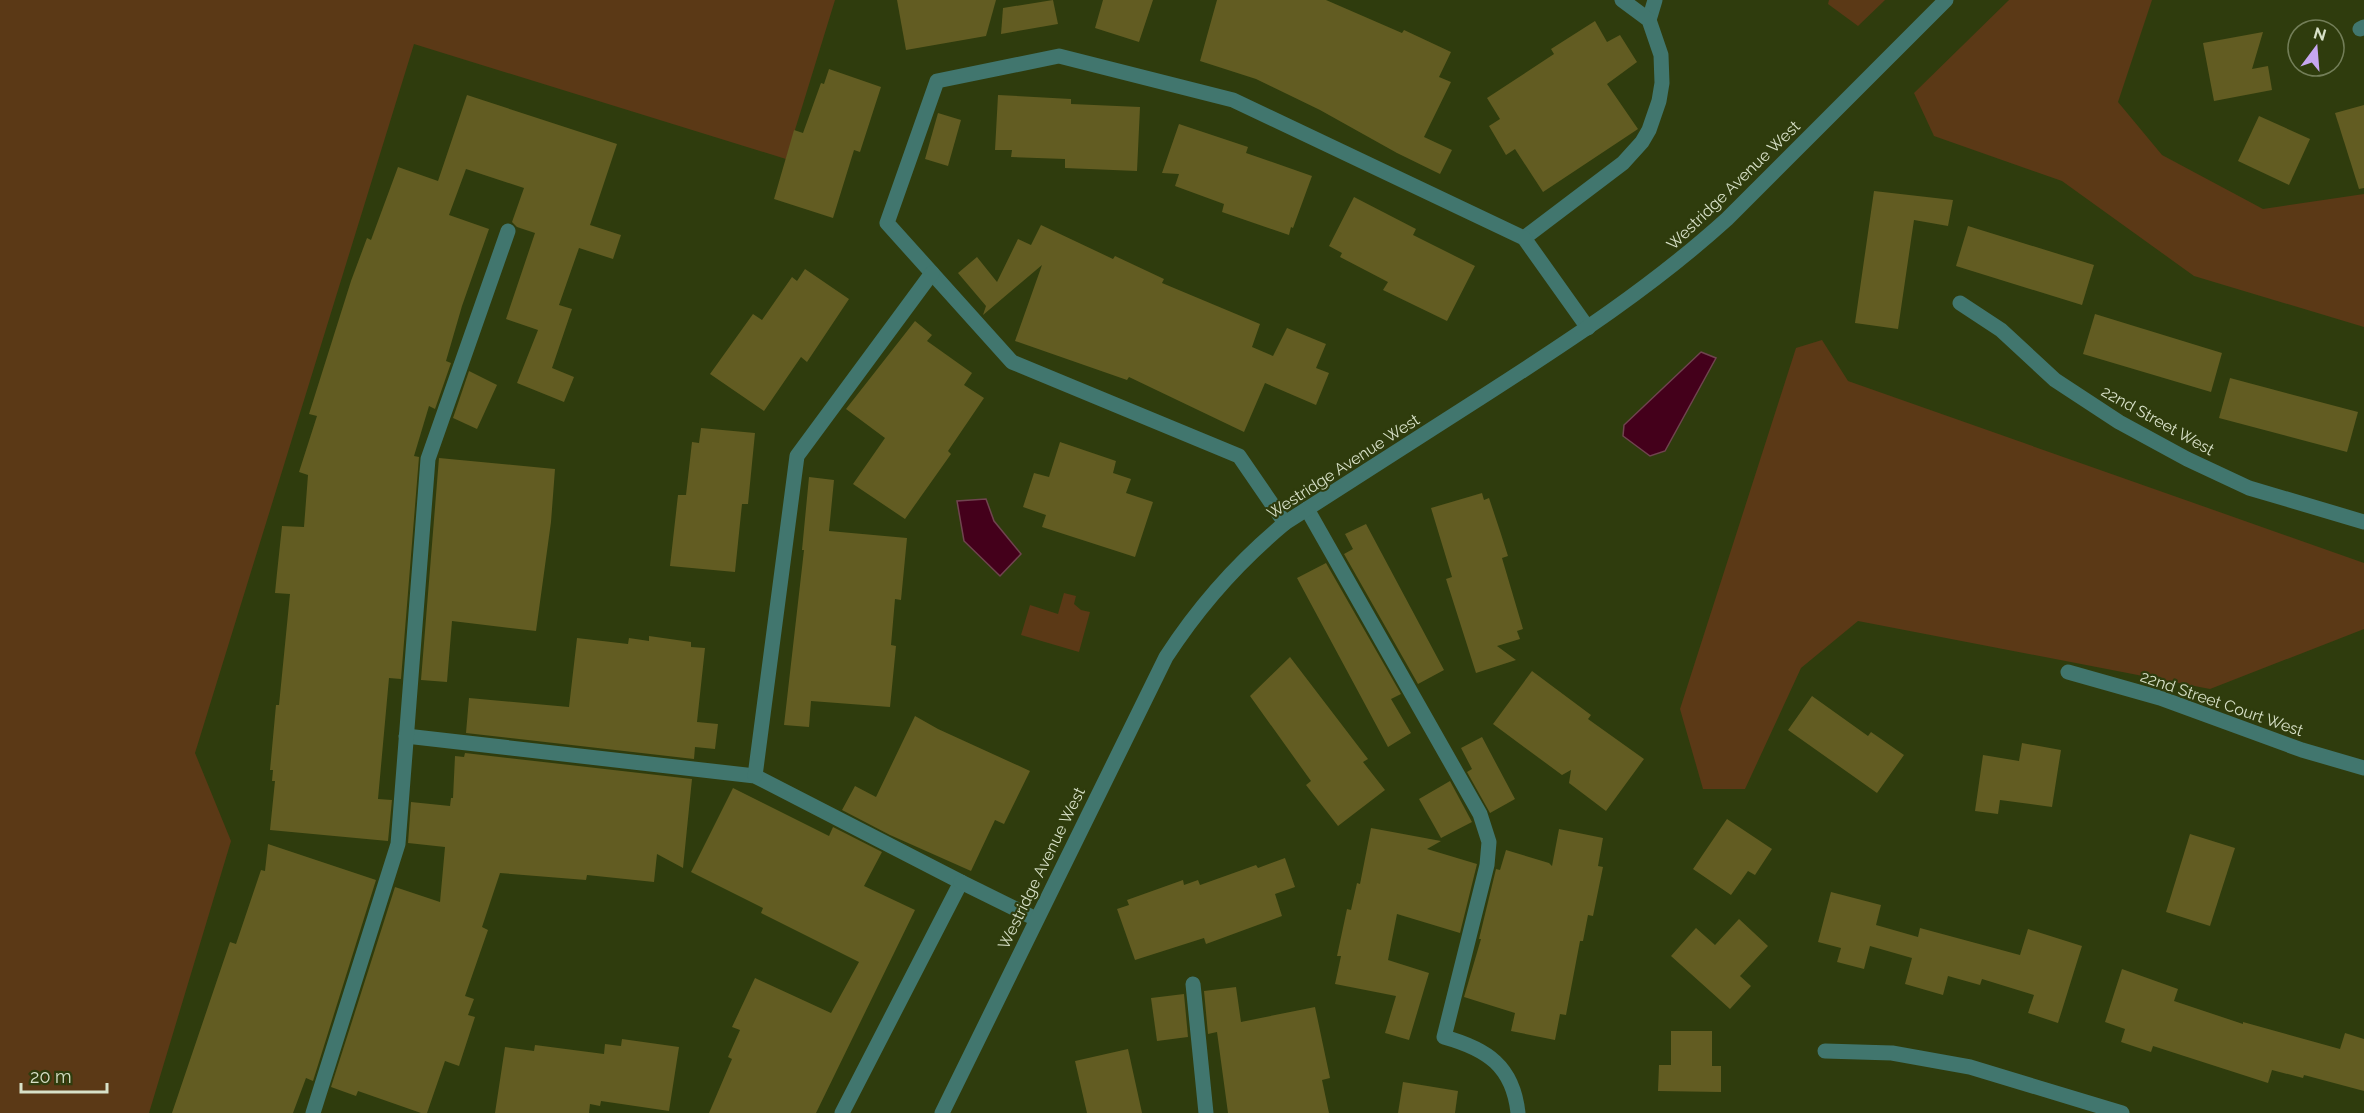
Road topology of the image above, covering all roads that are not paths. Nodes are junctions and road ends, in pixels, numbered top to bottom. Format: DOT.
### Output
graph roads {
  1 [pos="1622,0"];
  2 [pos="1654,0"];
  3 [pos="1946,0"];
  4 [pos="1649,21"];
  5 [pos="508,231"];
  6 [pos="1524,238"];
  7 [pos="932,273"];
  8 [pos="1960,303"];
  9 [pos="1588,328"];
  10 [pos="1307,509"];
  11 [pos="2364,522"];
  12 [pos="1285,523"];
  13 [pos="2068,672"];
  14 [pos="406,736"];
  15 [pos="2364,768"];
  16 [pos="755,776"];
  17 [pos="961,882"];
  18 [pos="1036,919"];
  19 [pos="1193,984"];
  20 [pos="1826,1051"];
  21 [pos="313,1113"];
  22 [pos="842,1113"];
  23 [pos="942,1113"];
  24 [pos="1206,1113"];
  25 [pos="1518,1113"];
  26 [pos="2122,1113"];
  1 -- 4 [label="street"];
  2 -- 4 [label="street"];
  3 -- 9 [label="street, Westridge Avenue West"];
  4 -- 6 [label="street"];
  5 -- 14 [label="street"];
  6 -- 7 [label="street"];
  6 -- 9 [label="street"];
  7 -- 12 [label="street"];
  7 -- 16 [label="street"];
  8 -- 11 [label="street, 22nd Street West"];
  9 -- 10 [label="street, Westridge Avenue West"];
  10 -- 12 [label="street, Westridge Avenue West"];
  10 -- 25 [label="street"];
  12 -- 18 [label="street, Westridge Avenue West"];
  13 -- 15 [label="street, 22nd Street Court West"];
  14 -- 16 [label="street"];
  14 -- 21 [label="street"];
  16 -- 17 [label="street"];
  17 -- 18 [label="street"];
  17 -- 22 [label="street"];
  18 -- 23 [label="street, Westridge Avenue West"];
  19 -- 24 [label="street"];
  20 -- 26 [label="street"];
}
